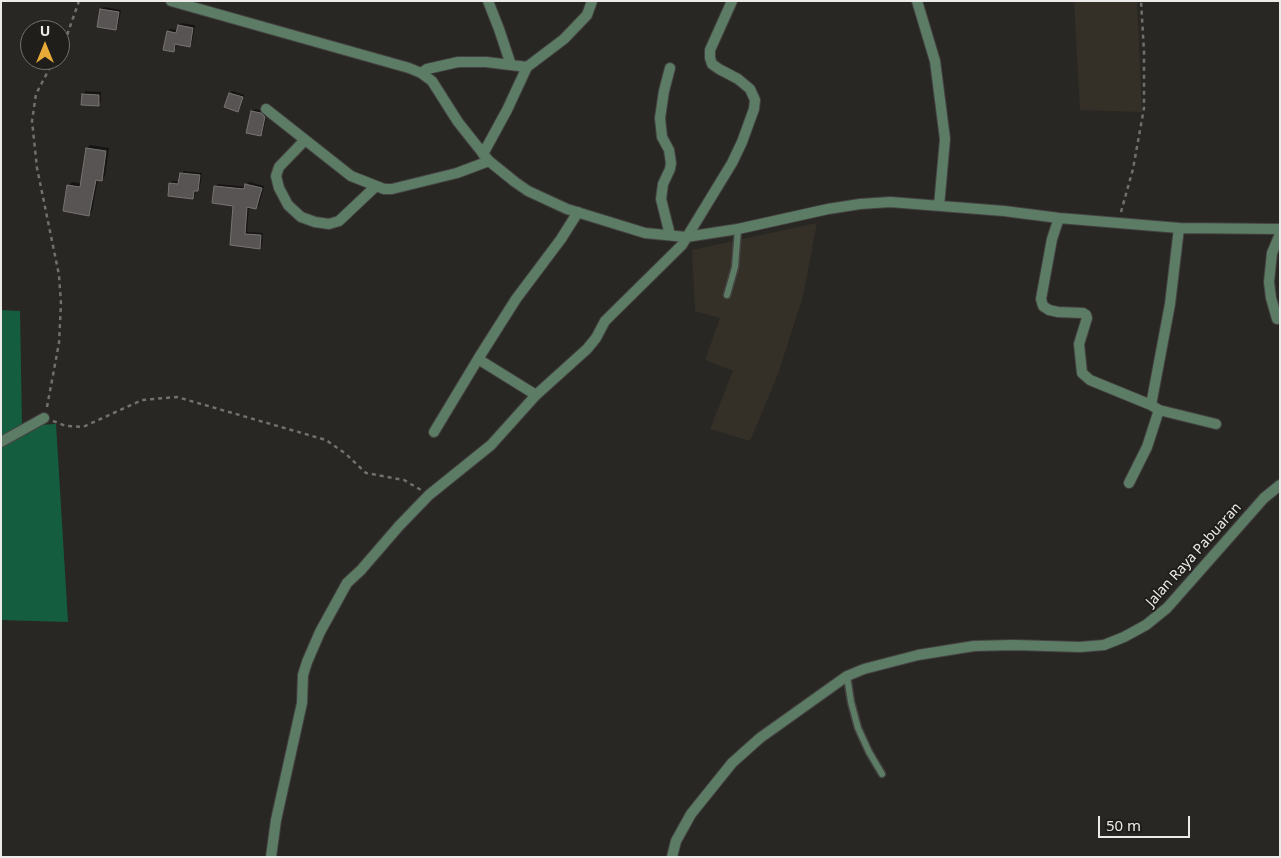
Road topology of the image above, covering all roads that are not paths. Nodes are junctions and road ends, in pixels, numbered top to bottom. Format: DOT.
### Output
graph roads {
  1 [pos="171,1"];
  2 [pos="488,1"];
  3 [pos="592,1"];
  4 [pos="732,1"];
  5 [pos="917,1"];
  6 [pos="196,4"];
  7 [pos="511,65"];
  8 [pos="527,66"];
  9 [pos="670,68"];
  10 [pos="421,73"];
  11 [pos="266,109"];
  12 [pos="305,140"];
  13 [pos="486,158"];
  14 [pos="375,186"];
  15 [pos="939,206"];
  16 [pos="578,212"];
  17 [pos="1059,218"];
  18 [pos="1179,228"];
  19 [pos="738,229"];
  20 [pos="1280,229"];
  21 [pos="1280,234"];
  22 [pos="670,235"];
  23 [pos="686,237"];
  24 [pos="728,295"];
  25 [pos="1277,319"];
  26 [pos="478,359"];
  27 [pos="536,395"];
  28 [pos="1155,408"];
  29 [pos="44,418"];
  30 [pos="1216,424"];
  31 [pos="434,432"];
  32 [pos="1,442"];
  33 [pos="1129,483"];
  34 [pos="1280,485"];
  35 [pos="847,676"];
  36 [pos="882,774"];
  37 [pos="272,857"];
  38 [pos="672,857"];
  1 -- 6 [label="street"];
  2 -- 7 [label="street"];
  3 -- 8 [label="street"];
  4 -- 23 [label="street"];
  5 -- 15 [label="street"];
  6 -- 10 [label="street"];
  7 -- 8 [label="street"];
  7 -- 10 [label="street"];
  8 -- 13 [label="street"];
  9 -- 22 [label="street"];
  10 -- 13 [label="street"];
  11 -- 12 [label="street"];
  12 -- 14 [label="street"];
  12 -- 14 [label="street"];
  13 -- 14 [label="street"];
  13 -- 16 [label="street"];
  15 -- 17 [label="street"];
  15 -- 19 [label="street"];
  16 -- 22 [label="street"];
  16 -- 26 [label="street"];
  17 -- 18 [label="street"];
  17 -- 28 [label="street"];
  18 -- 20 [label="street"];
  18 -- 28 [label="street"];
  19 -- 23 [label="street"];
  19 -- 24 [label="lane"];
  21 -- 25 [label="street"];
  22 -- 23 [label="street"];
  23 -- 27 [label="street"];
  26 -- 27 [label="street"];
  26 -- 31 [label="street"];
  27 -- 37 [label="street"];
  28 -- 30 [label="street"];
  28 -- 33 [label="street"];
  29 -- 32 [label="street"];
  34 -- 35 [label="street, Jalan Raya Pabuaran"];
  35 -- 36 [label="lane"];
  35 -- 38 [label="street, Jalan Raya Pabuaran"];
}
